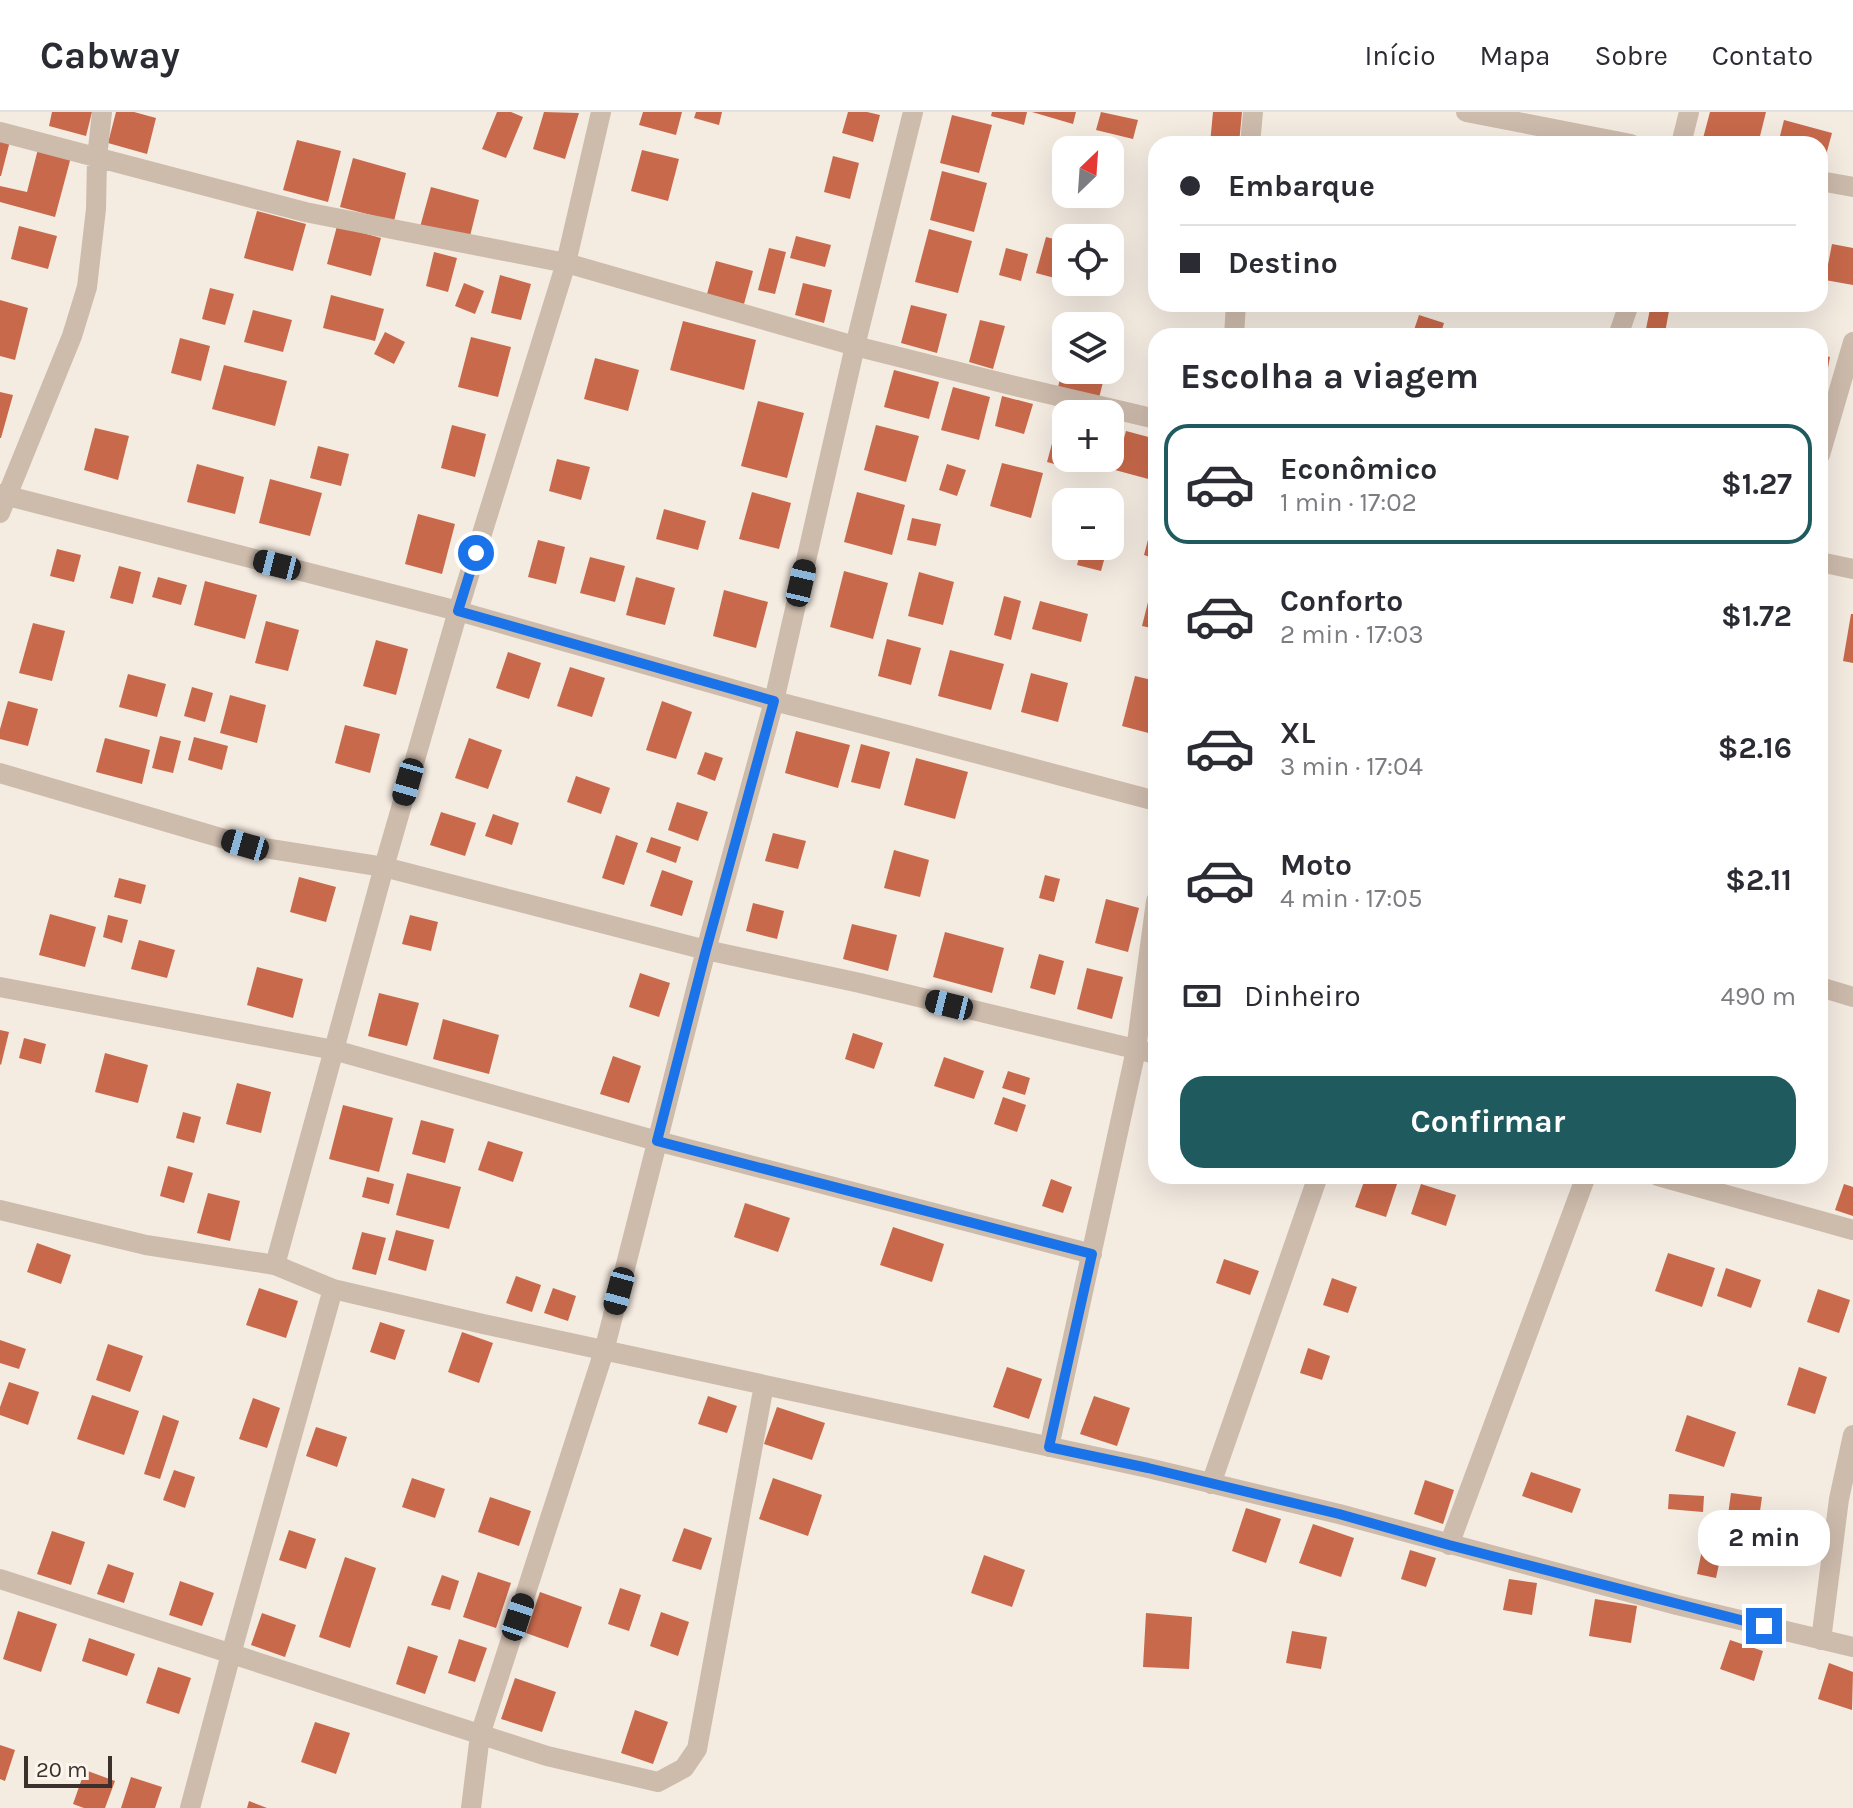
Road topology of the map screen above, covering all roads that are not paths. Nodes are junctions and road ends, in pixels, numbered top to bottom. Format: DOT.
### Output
graph roads {
  1 [pos="102,112"];
  2 [pos="601,112"];
  3 [pos="913,112"];
  4 [pos="1253,112"];
  5 [pos="1466,112"];
  6 [pos="1689,112"];
  7 [pos="0,132"];
  8 [pos="1251,136"];
  9 [pos="1590,136"];
  10 [pos="1683,136"];
  11 [pos="97,158"];
  12 [pos="1828,182"];
  13 [pos="1853,187"];
  14 [pos="566,263"];
  15 [pos="1853,342"];
  16 [pos="855,346"];
  17 [pos="1148,417"];
  18 [pos="1828,428"];
  19 [pos="2,501"];
  20 [pos="1828,564"];
  21 [pos="1853,569"];
  22 [pos="458,611"];
  23 [pos="774,701"];
  24 [pos="0,773"];
  25 [pos="1148,799"];
  26 [pos="384,867"];
  27 [pos="706,950"];
  28 [pos="0,987"];
  29 [pos="1828,989"];
  30 [pos="1853,997"];
  31 [pos="1148,1022"];
  32 [pos="334,1050"];
  33 [pos="1146,1052"];
  34 [pos="657,1141"];
  35 [pos="1315,1184"];
  36 [pos="1583,1184"];
  37 [pos="1687,1184"];
  38 [pos="0,1210"];
  39 [pos="1853,1230"];
  40 [pos="1092,1254"];
  41 [pos="275,1265"];
  42 [pos="333,1289"];
  43 [pos="604,1351"];
  44 [pos="764,1385"];
  45 [pos="1853,1435"];
  46 [pos="1049,1447"];
  47 [pos="1211,1484"];
  48 [pos="1449,1545"];
  49 [pos="0,1579"];
  50 [pos="1821,1640"];
  51 [pos="1853,1647"];
  52 [pos="231,1654"];
  53 [pos="480,1735"];
  54 [pos="190,1808"];
  55 [pos="471,1808"];
  1 -- 11 [label="street"];
  2 -- 14 [label="street"];
  3 -- 16 [label="street"];
  4 -- 8 [label="street"];
  5 -- 9 [label="street"];
  6 -- 10 [label="street"];
  7 -- 11 [label="street"];
  11 -- 14 [label="street"];
  11 -- 19 [label="street"];
  12 -- 13 [label="street"];
  14 -- 16 [label="street"];
  14 -- 22 [label="street"];
  15 -- 18 [label="street"];
  16 -- 17 [label="street"];
  16 -- 23 [label="street"];
  19 -- 22 [label="street"];
  20 -- 21 [label="street"];
  22 -- 23 [label="street"];
  22 -- 26 [label="street"];
  23 -- 25 [label="street"];
  23 -- 27 [label="street"];
  24 -- 26 [label="street"];
  26 -- 27 [label="street"];
  26 -- 32 [label="street"];
  27 -- 33 [label="street"];
  27 -- 34 [label="street"];
  28 -- 32 [label="street"];
  29 -- 30 [label="street"];
  31 -- 33 [label="street"];
  32 -- 34 [label="street"];
  32 -- 41 [label="street"];
  33 -- 40 [label="street"];
  34 -- 40 [label="street"];
  34 -- 43 [label="street"];
  35 -- 47 [label="street"];
  36 -- 48 [label="street"];
  37 -- 39 [label="street"];
  38 -- 41 [label="street"];
  40 -- 46 [label="street"];
  41 -- 42 [label="street"];
  42 -- 43 [label="street"];
  42 -- 52 [label="street"];
  43 -- 44 [label="street"];
  43 -- 53 [label="street"];
  44 -- 46 [label="street"];
  44 -- 53 [label="street"];
  45 -- 50 [label="street"];
  46 -- 47 [label="street"];
  47 -- 48 [label="street"];
  48 -- 50 [label="street"];
  49 -- 52 [label="street"];
  50 -- 51 [label="street"];
  52 -- 53 [label="street"];
  52 -- 54 [label="street"];
  53 -- 55 [label="street"];
}
